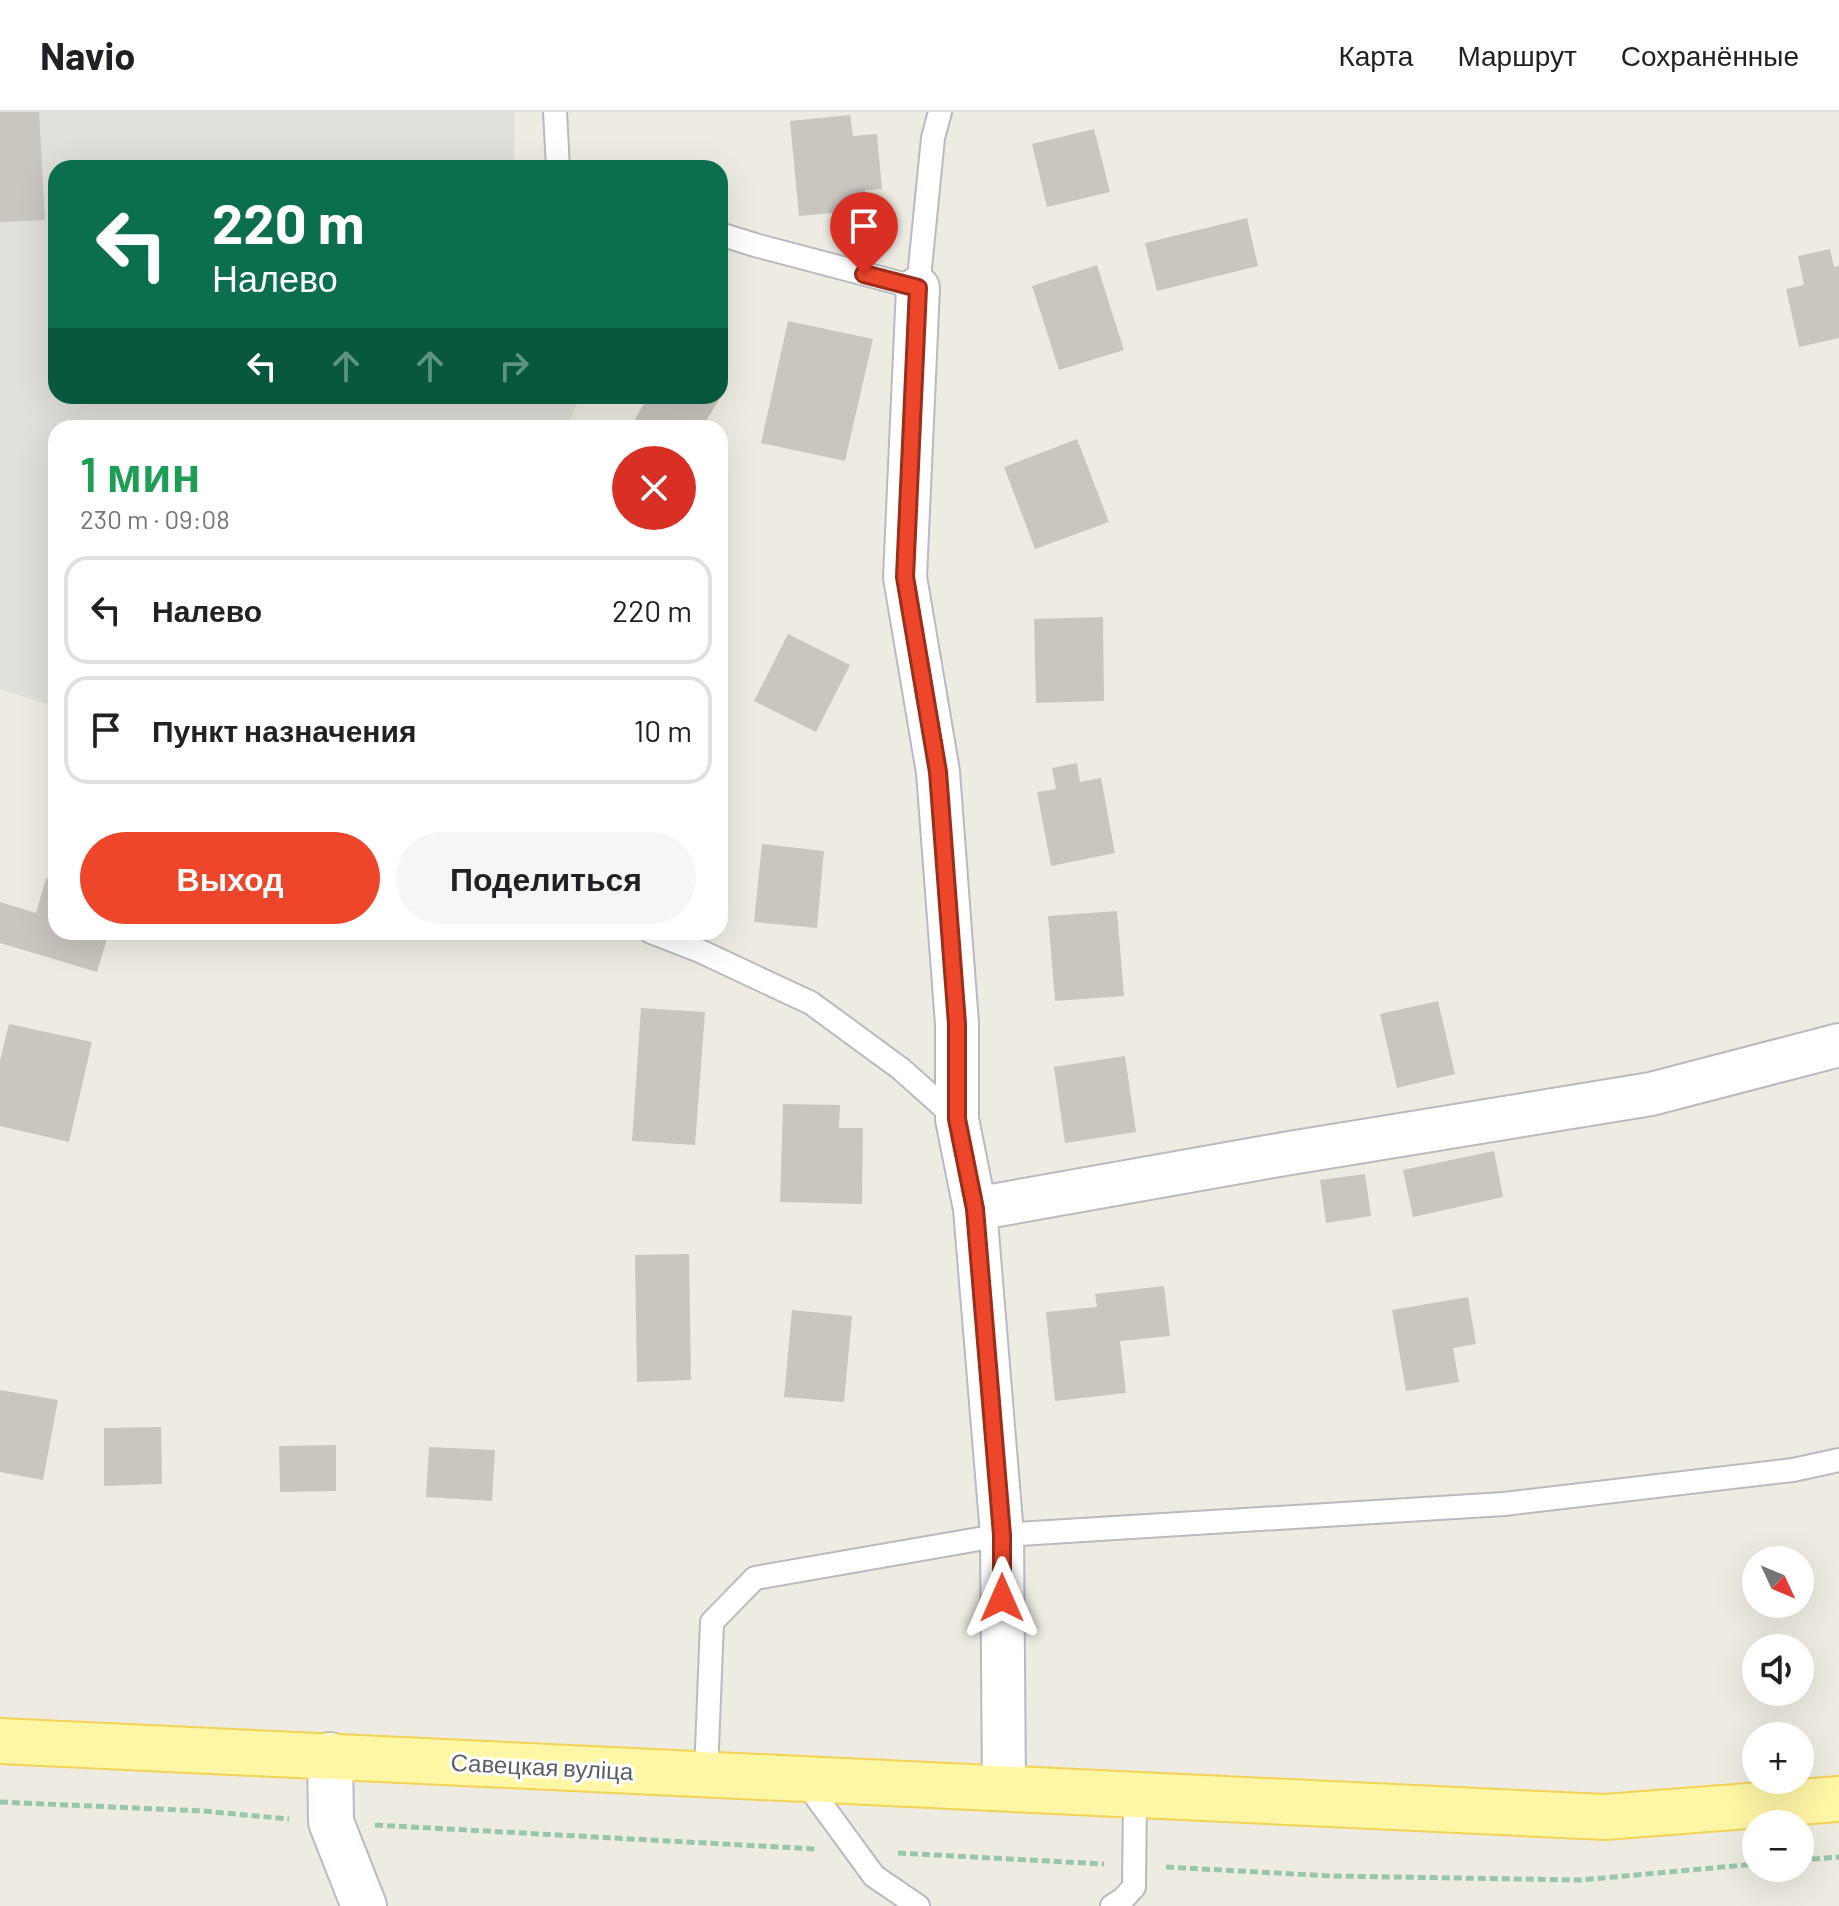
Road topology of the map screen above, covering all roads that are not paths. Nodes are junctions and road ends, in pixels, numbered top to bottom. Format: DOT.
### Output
graph roads {
  1 [pos="555,112"];
  2 [pos="940,112"];
  3 [pos="558,160"];
  4 [pos="728,237"];
  5 [pos="918,288"];
  6 [pos="672,940"];
  7 [pos="1839,1045"];
  8 [pos="957,1119"];
  9 [pos="975,1209"];
  10 [pos="1839,1460"];
  11 [pos="1002,1535"];
  12 [pos="0,1741"];
  13 [pos="330,1755"];
  14 [pos="706,1774"];
  15 [pos="802,1778"];
  16 [pos="1004,1788"];
  17 [pos="1135,1795"];
  18 [pos="1839,1799"];
  19 [pos="364,1906"];
  20 [pos="918,1906"];
  21 [pos="1112,1906"];
  1 -- 3 [label="lane"];
  2 -- 5 [label="lane"];
  4 -- 5 [label="lane"];
  5 -- 8 [label="street"];
  6 -- 8 [label="lane"];
  7 -- 9 [label="street"];
  8 -- 9 [label="street"];
  9 -- 11 [label="street"];
  10 -- 11 [label="lane"];
  11 -- 14 [label="lane"];
  11 -- 16 [label="street"];
  12 -- 13 [label="main road, Савецкая вуліца"];
  13 -- 14 [label="main road, Савецкая вуліца"];
  13 -- 19 [label="street"];
  14 -- 15 [label="main road, Савецкая вуліца"];
  15 -- 16 [label="main road, Савецкая вуліца"];
  15 -- 20 [label="lane"];
  16 -- 17 [label="main road, Савецкая вуліца"];
  17 -- 18 [label="main road, Савецкая вуліца"];
  17 -- 21 [label="lane"];
}
